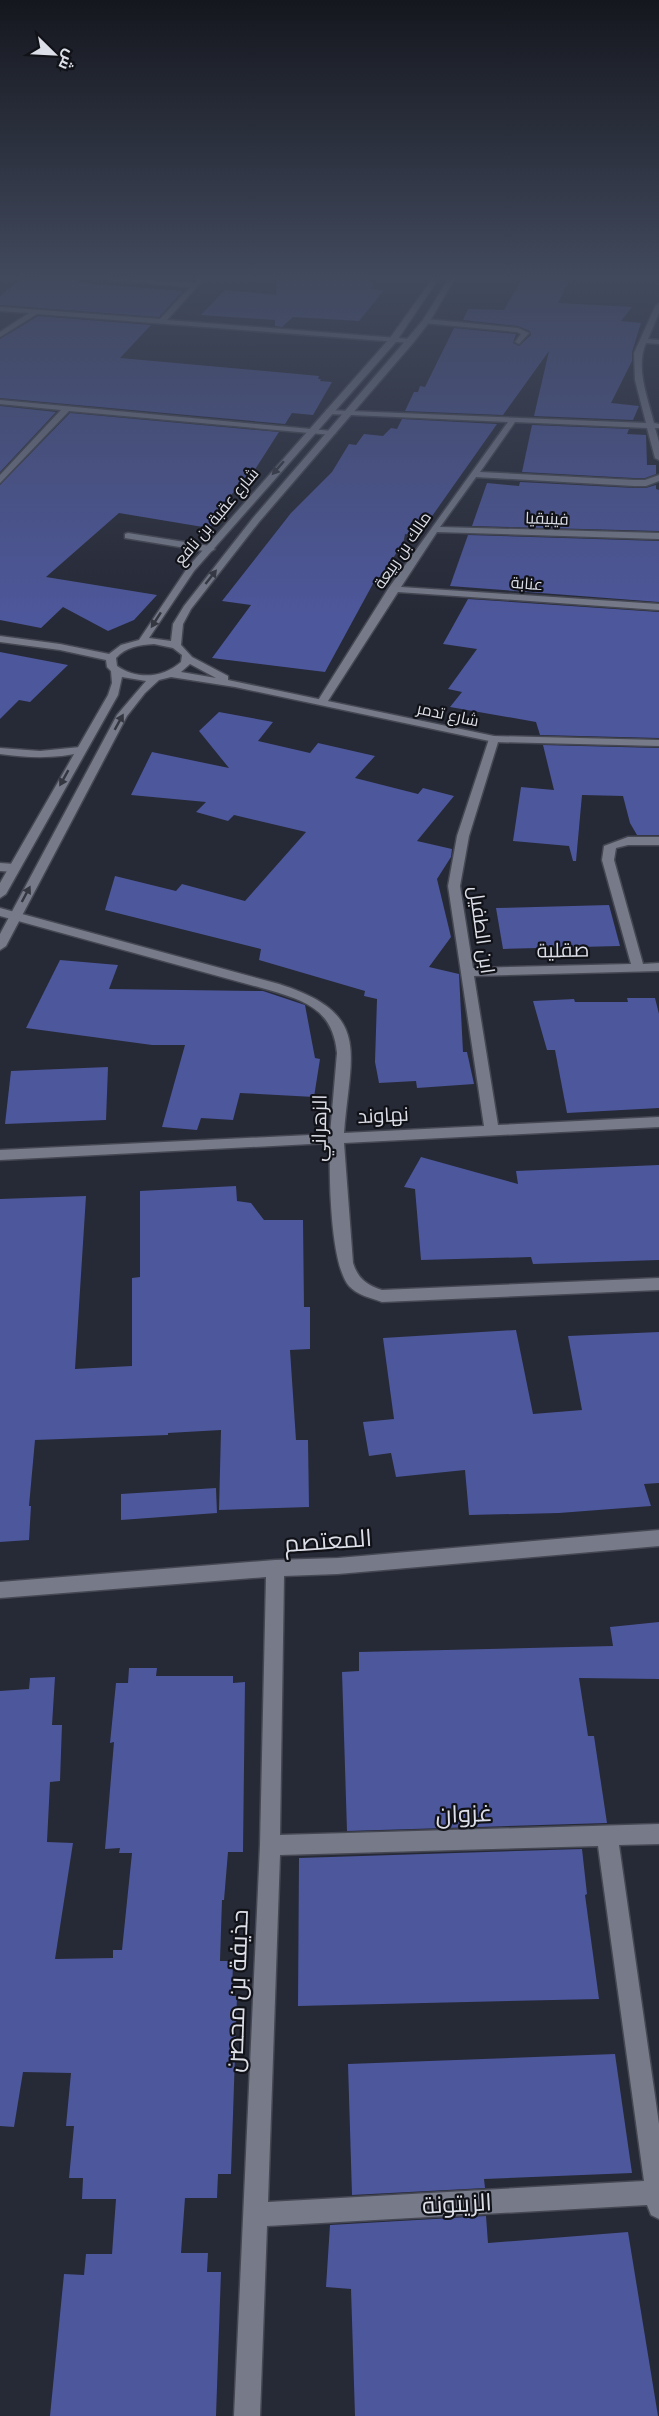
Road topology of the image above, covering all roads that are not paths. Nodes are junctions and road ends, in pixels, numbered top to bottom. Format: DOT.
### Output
graph roads {
  1 [pos="349,391"];
  2 [pos="366,391"];
  3 [pos="643,391"];
  4 [pos="0,402"];
  5 [pos="68,407"];
  6 [pos="330,412"];
  7 [pos="347,413"];
  8 [pos="513,420"];
  9 [pos="654,426"];
  10 [pos="311,431"];
  11 [pos="332,433"];
  12 [pos="659,458"];
  13 [pos="475,474"];
  14 [pos="659,478"];
  15 [pos="0,480"];
  16 [pos="434,529"];
  17 [pos="128,536"];
  18 [pos="659,536"];
  19 [pos="210,549"];
  20 [pos="393,589"];
  21 [pos="659,607"];
  22 [pos="0,639"];
  23 [pos="142,642"];
  24 [pos="60,646"];
  25 [pos="176,646"];
  26 [pos="121,648"];
  27 [pos="111,658"];
  28 [pos="188,659"];
  29 [pos="116,671"];
  30 [pos="172,674"];
  31 [pos="157,677"];
  32 [pos="235,684"];
  33 [pos="322,702"];
  34 [pos="494,739"];
  35 [pos="659,743"];
  36 [pos="80,750"];
  37 [pos="0,751"];
  38 [pos="659,841"];
  39 [pos="0,867"];
  40 [pos="14,868"];
  41 [pos="0,894"];
  42 [pos="0,912"];
  43 [pos="15,915"];
  44 [pos="0,946"];
  45 [pos="638,967"];
  46 [pos="659,967"];
  47 [pos="468,972"];
  48 [pos="659,1122"];
  49 [pos="492,1130"];
  50 [pos="337,1137"];
  51 [pos="0,1155"];
  52 [pos="659,1284"];
  53 [pos="659,1538"];
  54 [pos="275,1568"];
  55 [pos="0,1590"];
  56 [pos="659,1834"];
  57 [pos="607,1836"];
  58 [pos="270,1845"];
  59 [pos="658,2197"];
  60 [pos="255,2215"];
  61 [pos="247,2416"];
  1 -- 6 [label="street, شارع عقبة بن نافع"];
  2 -- 7 [label="street, شارع عقبة بن نافع"];
  3 -- 9 [label="street"];
  4 -- 5 [label="street"];
  5 -- 10 [label="street"];
  5 -- 15 [label="street"];
  6 -- 7 [label="street"];
  6 -- 10 [label="street, شارع عقبة بن نافع"];
  7 -- 8 [label="street"];
  7 -- 11 [label="street, شارع عقبة بن نافع"];
  8 -- 9 [label="street"];
  8 -- 13 [label="street, مالك بن ربيعة"];
  9 -- 12 [label="street"];
  10 -- 11 [label="street"];
  10 -- 19 [label="street, شارع عقبة بن نافع, one-way"];
  25 -- 11 [label="street, شارع عقبة بن نافع, one-way"];
  13 -- 14 [label="street"];
  13 -- 16 [label="street, مالك بن ربيعة"];
  16 -- 18 [label="street, فينيقيا"];
  16 -- 20 [label="street, مالك بن ربيعة"];
  17 -- 19 [label="street"];
  19 -- 23 [label="street, شارع عقبة بن نافع, one-way"];
  20 -- 21 [label="street, عنابة"];
  20 -- 33 [label="street, مالك بن ربيعة"];
  22 -- 24 [label="street"];
  23 -- 25 [label="street"];
  23 -- 26 [label="street"];
  24 -- 26 [label="street"];
  24 -- 27 [label="street"];
  25 -- 28 [label="street, شارع تدمر"];
  26 -- 27 [label="street"];
  27 -- 29 [label="street"];
  28 -- 30 [label="street"];
  28 -- 32 [label="street, شارع تدمر"];
  29 -- 31 [label="street"];
  29 -- 36 [label="street"];
  30 -- 31 [label="street"];
  30 -- 32 [label="street, شارع تدمر"];
  43 -- 31 [label="street, one-way"];
  32 -- 33 [label="street, شارع تدمر"];
  33 -- 34 [label="street, شارع تدمر"];
  34 -- 35 [label="street, شارع تدمر"];
  34 -- 47 [label="street, ابن الطفيل"];
  36 -- 37 [label="street"];
  36 -- 40 [label="street, one-way"];
  38 -- 45 [label="street"];
  39 -- 40 [label="street"];
  40 -- 41 [label="street"];
  42 -- 43 [label="street, الزهراني"];
  43 -- 44 [label="street"];
  43 -- 50 [label="street, الزهراني"];
  45 -- 46 [label="street, صقلية"];
  45 -- 47 [label="street, صقلية"];
  47 -- 49 [label="street, ابن الطفيل"];
  48 -- 49 [label="street, نهاوند"];
  49 -- 50 [label="street, نهاوند"];
  50 -- 51 [label="street, نهاوند"];
  50 -- 52 [label="street, الزهراني"];
  53 -- 54 [label="street, المعتصم"];
  54 -- 55 [label="street, المعتصم"];
  54 -- 58 [label="street, حذيفة بن محصن"];
  56 -- 57 [label="street, غزوان"];
  57 -- 58 [label="street, غزوان"];
  57 -- 59 [label="street"];
  58 -- 60 [label="street, حذيفة بن محصن"];
  59 -- 60 [label="street, الزيتونة"];
  60 -- 61 [label="street, حذيفة بن محصن"];
}
